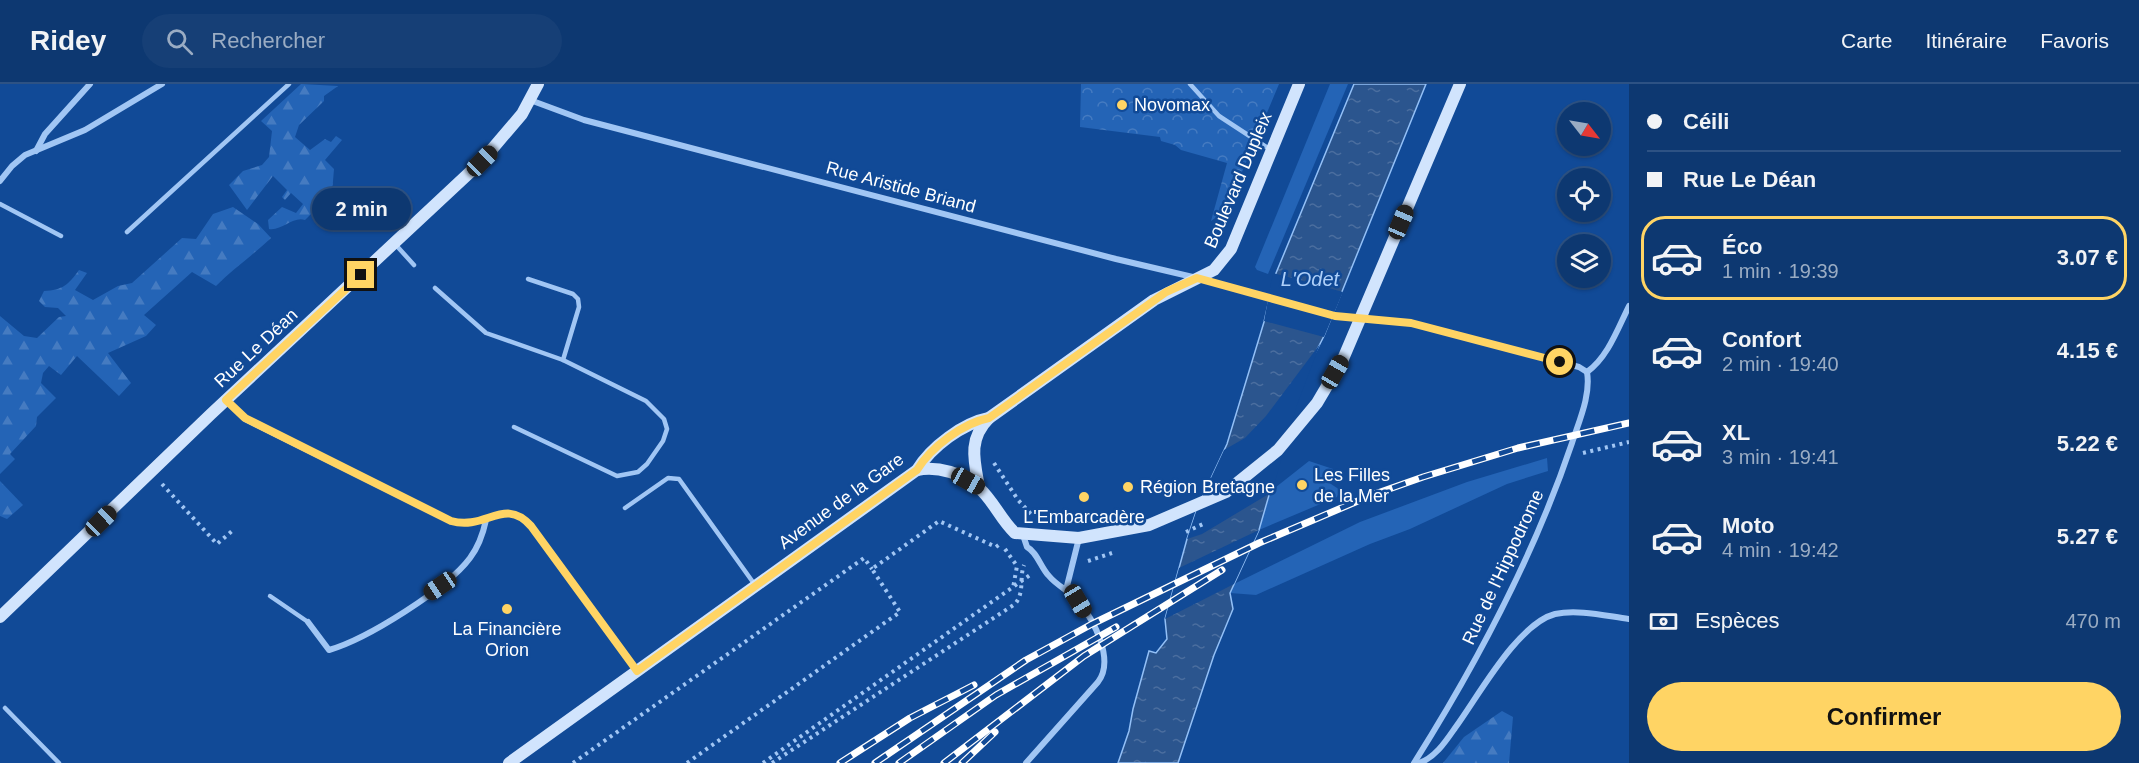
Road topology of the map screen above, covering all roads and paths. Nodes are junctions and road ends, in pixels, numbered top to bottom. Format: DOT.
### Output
graph roads {
  1 [pos="90,84"];
  2 [pos="162,84"];
  3 [pos="289,84"];
  4 [pos="538,84"];
  5 [pos="1190,84"];
  6 [pos="1299,84"];
  7 [pos="1460,84"];
  8 [pos="530,100"];
  9 [pos="1271,150"];
  10 [pos="36,151"];
  11 [pos="0,181"];
  12 [pos="0,204"];
  13 [pos="127,232"];
  14 [pos="61,236"];
  15 [pos="394,244"];
  16 [pos="414,265"];
  17 [pos="1197,278"];
  18 [pos="528,279"];
  19 [pos="435,288"];
  20 [pos="1629,306"];
  21 [pos="1360,320"];
  22 [pos="563,360"];
  23 [pos="1587,372"];
  24 [pos="226,400"];
  25 [pos="989,418"];
  26 [pos="514,427"];
  27 [pos="1629,441"];
  28 [pos="1568,455"];
  29 [pos="994,462"];
  30 [pos="917,470"];
  31 [pos="152,472"];
  32 [pos="979,487"];
  33 [pos="625,508"];
  34 [pos="1041,519"];
  35 [pos="486,520"];
  36 [pos="232,531"];
  37 [pos="1023,535"];
  38 [pos="996,537"];
  39 [pos="1079,538"];
  40 [pos="1001,544"];
  41 [pos="1024,563"];
  42 [pos="872,569"];
  43 [pos="1033,572"];
  44 [pos="1021,582"];
  45 [pos="755,585"];
  46 [pos="1013,589"];
  47 [pos="1066,590"];
  48 [pos="270,596"];
  49 [pos="0,617"];
  50 [pos="1629,619"];
  51 [pos="308,622"];
  52 [pos="637,671"];
  53 [pos="5,708"];
  54 [pos="59,763"];
  55 [pos="509,763"];
  56 [pos="573,763"];
  57 [pos="687,763"];
  58 [pos="763,763"];
  59 [pos="772,763"];
  60 [pos="1026,763"];
  61 [pos="1414,763"];
  62 [pos="1419,763"];
  1 -- 10 [label="street"];
  2 -- 10 [label="street"];
  3 -- 13 [label="lane"];
  4 -- 8 [label="main road, Rue Le Déan"];
  5 -- 9 [label="lane"];
  6 -- 9 [label="main road, Boulevard Dupleix"];
  7 -- 21 [label="main road"];
  8 -- 15 [label="main road, Rue Le Déan"];
  8 -- 17 [label="street, Rue Aristide Briand"];
  9 -- 17 [label="main road, Boulevard Dupleix"];
  10 -- 11 [label="street"];
  12 -- 14 [label="lane"];
  15 -- 16 [label="lane"];
  15 -- 24 [label="main road, Rue Le Déan"];
  17 -- 21 [label="street, Rue Aristide Briand"];
  17 -- 25 [label="main road, Avenue de la Gare"];
  18 -- 22 [label="lane"];
  19 -- 22 [label="lane"];
  20 -- 23 [label="street"];
  21 -- 23 [label="street"];
  21 -- 39 [label="main road"];
  22 -- 26 [label="lane"];
  23 -- 28 [label="street, Rue de l'Hippodrome"];
  24 -- 31 [label="main road, Rue Le Déan"];
  24 -- 35 [label="street"];
  25 -- 30 [label="main road, Avenue de la Gare"];
  25 -- 32 [label="main road"];
  27 -- 28 [label="path"];
  28 -- 61 [label="street, Rue de l'Hippodrome"];
  29 -- 34 [label="path"];
  30 -- 32 [label="main road"];
  30 -- 45 [label="main road, Avenue de la Gare"];
  31 -- 36 [label="path"];
  31 -- 49 [label="main road, Rue Le Déan"];
  32 -- 37 [label="main road"];
  33 -- 45 [label="lane"];
  35 -- 51 [label="street"];
  35 -- 52 [label="street"];
  37 -- 39 [label="main road"];
  37 -- 47 [label="street"];
  38 -- 40 [label="path"];
  39 -- 47 [label="street"];
  40 -- 42 [label="path"];
  40 -- 46 [label="path"];
  41 -- 44 [label="path"];
  42 -- 56 [label="path"];
  42 -- 57 [label="path"];
  43 -- 44 [label="path"];
  44 -- 46 [label="path"];
  44 -- 59 [label="path"];
  45 -- 52 [label="main road, Avenue de la Gare"];
  46 -- 58 [label="path"];
  47 -- 60 [label="street"];
  48 -- 51 [label="lane"];
  50 -- 62 [label="street"];
  52 -- 55 [label="main road, Avenue de la Gare"];
  53 -- 54 [label="lane"];
}
